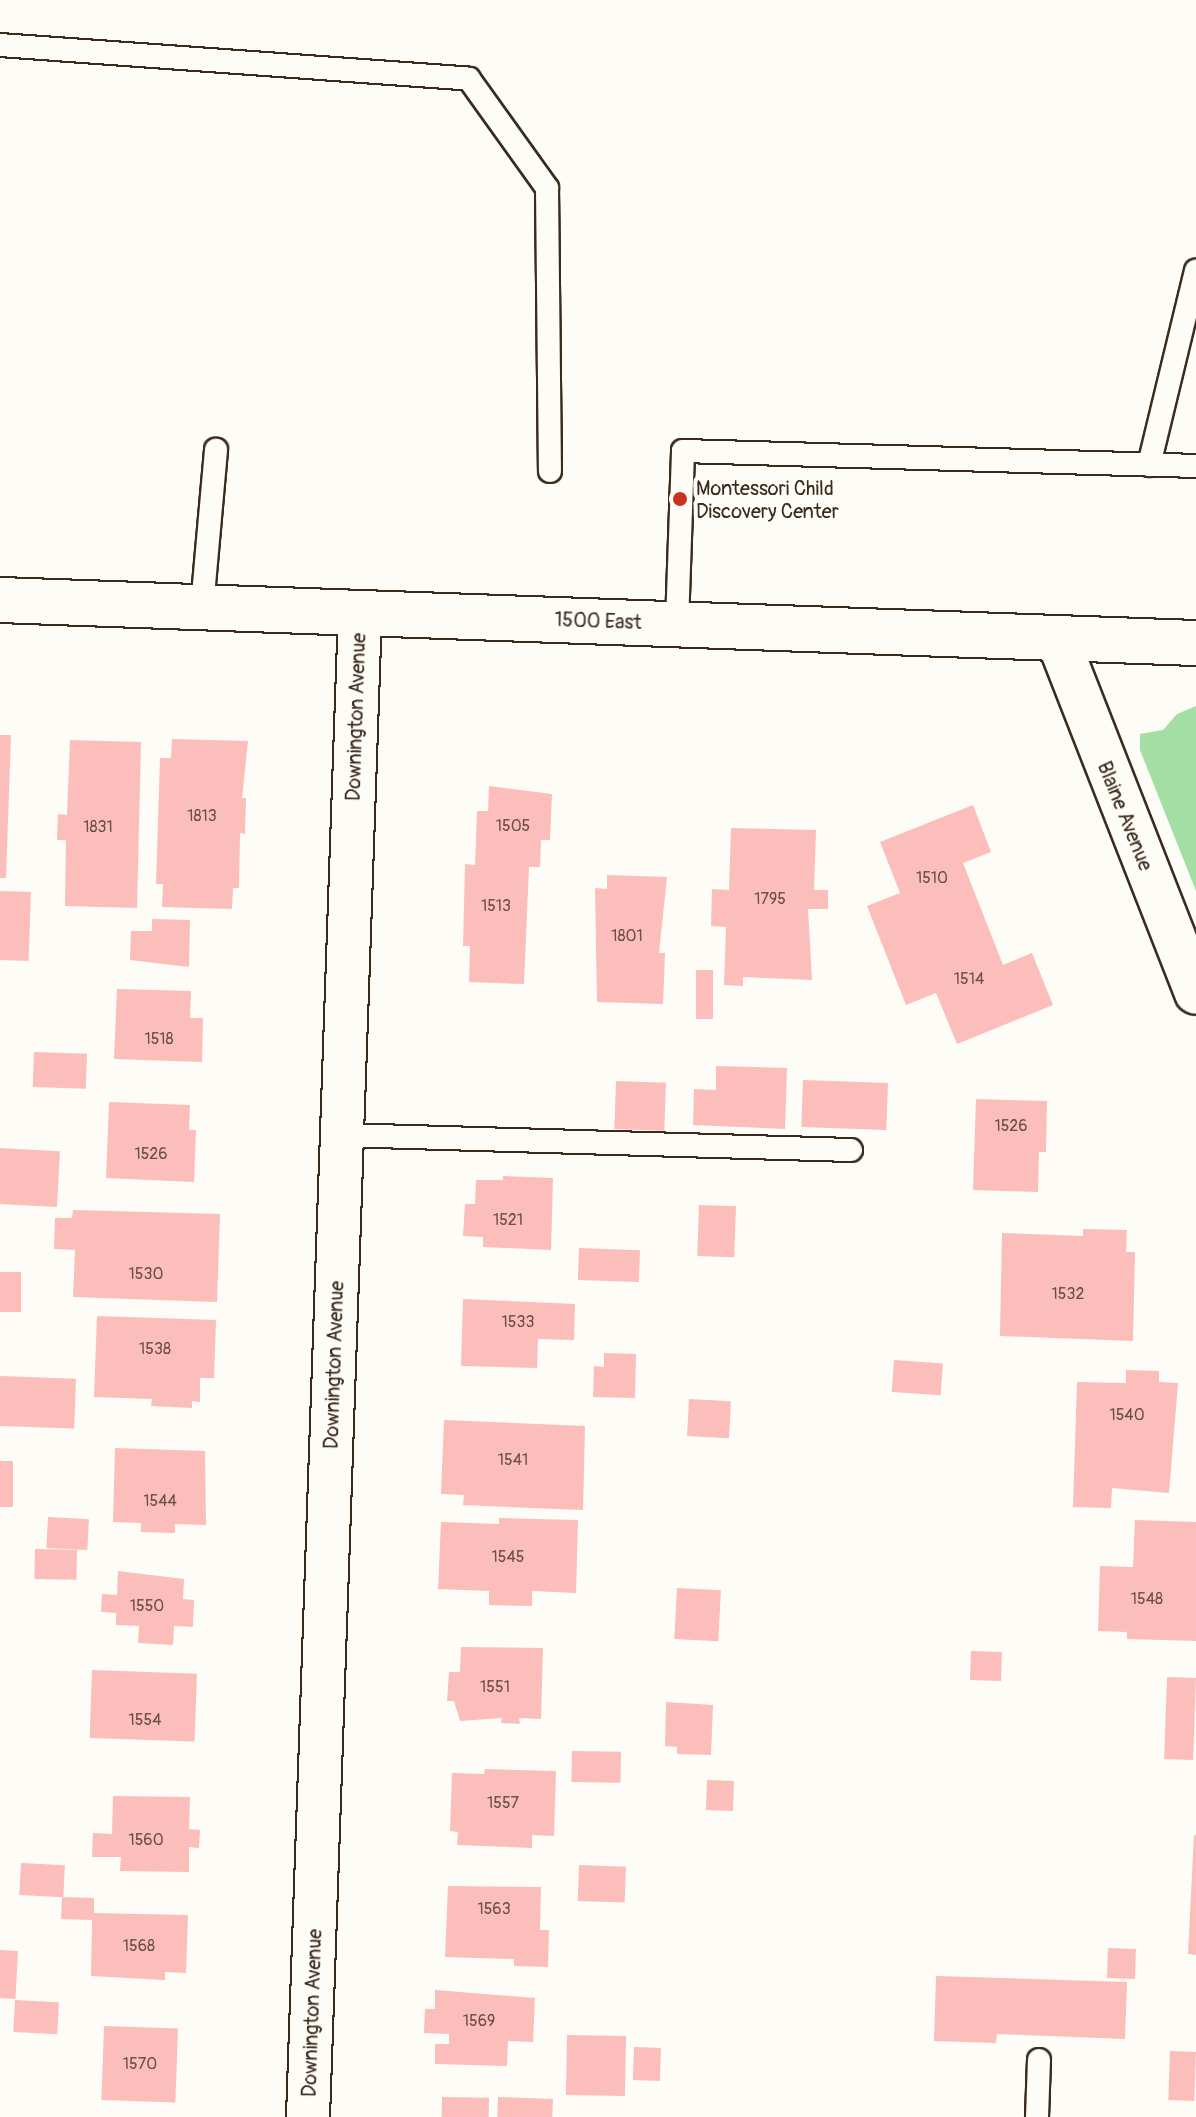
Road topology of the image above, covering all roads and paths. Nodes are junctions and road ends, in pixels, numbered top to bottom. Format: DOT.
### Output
graph roads {
  1 [pos="0,45"];
  2 [pos="1196,271"];
  3 [pos="216,450"];
  4 [pos="1149,465"];
  5 [pos="1196,466"];
  6 [pos="550,471"];
  7 [pos="0,600"];
  8 [pos="202,607"];
  9 [pos="360,613"];
  10 [pos="677,624"];
  11 [pos="1057,638"];
  12 [pos="1196,643"];
  13 [pos="1196,993"];
  14 [pos="342,1135"];
  15 [pos="851,1150"];
  16 [pos="1039,2060"];
  17 [pos="308,2117"];
  18 [pos="1037,2117"];
  1 -- 6 [label="lane"];
  2 -- 4 [label="lane"];
  3 -- 8 [label="lane"];
  4 -- 5 [label="lane"];
  4 -- 10 [label="lane"];
  7 -- 8 [label="street, 1500 East"];
  8 -- 9 [label="street, 1500 East"];
  9 -- 10 [label="street, 1500 East"];
  9 -- 14 [label="street, Downington Avenue"];
  10 -- 11 [label="street, 1500 East"];
  11 -- 12 [label="street, 1500 East"];
  11 -- 13 [label="street, Blaine Avenue"];
  14 -- 15 [label="lane"];
  14 -- 17 [label="street, Downington Avenue"];
  16 -- 18 [label="lane"];
}
